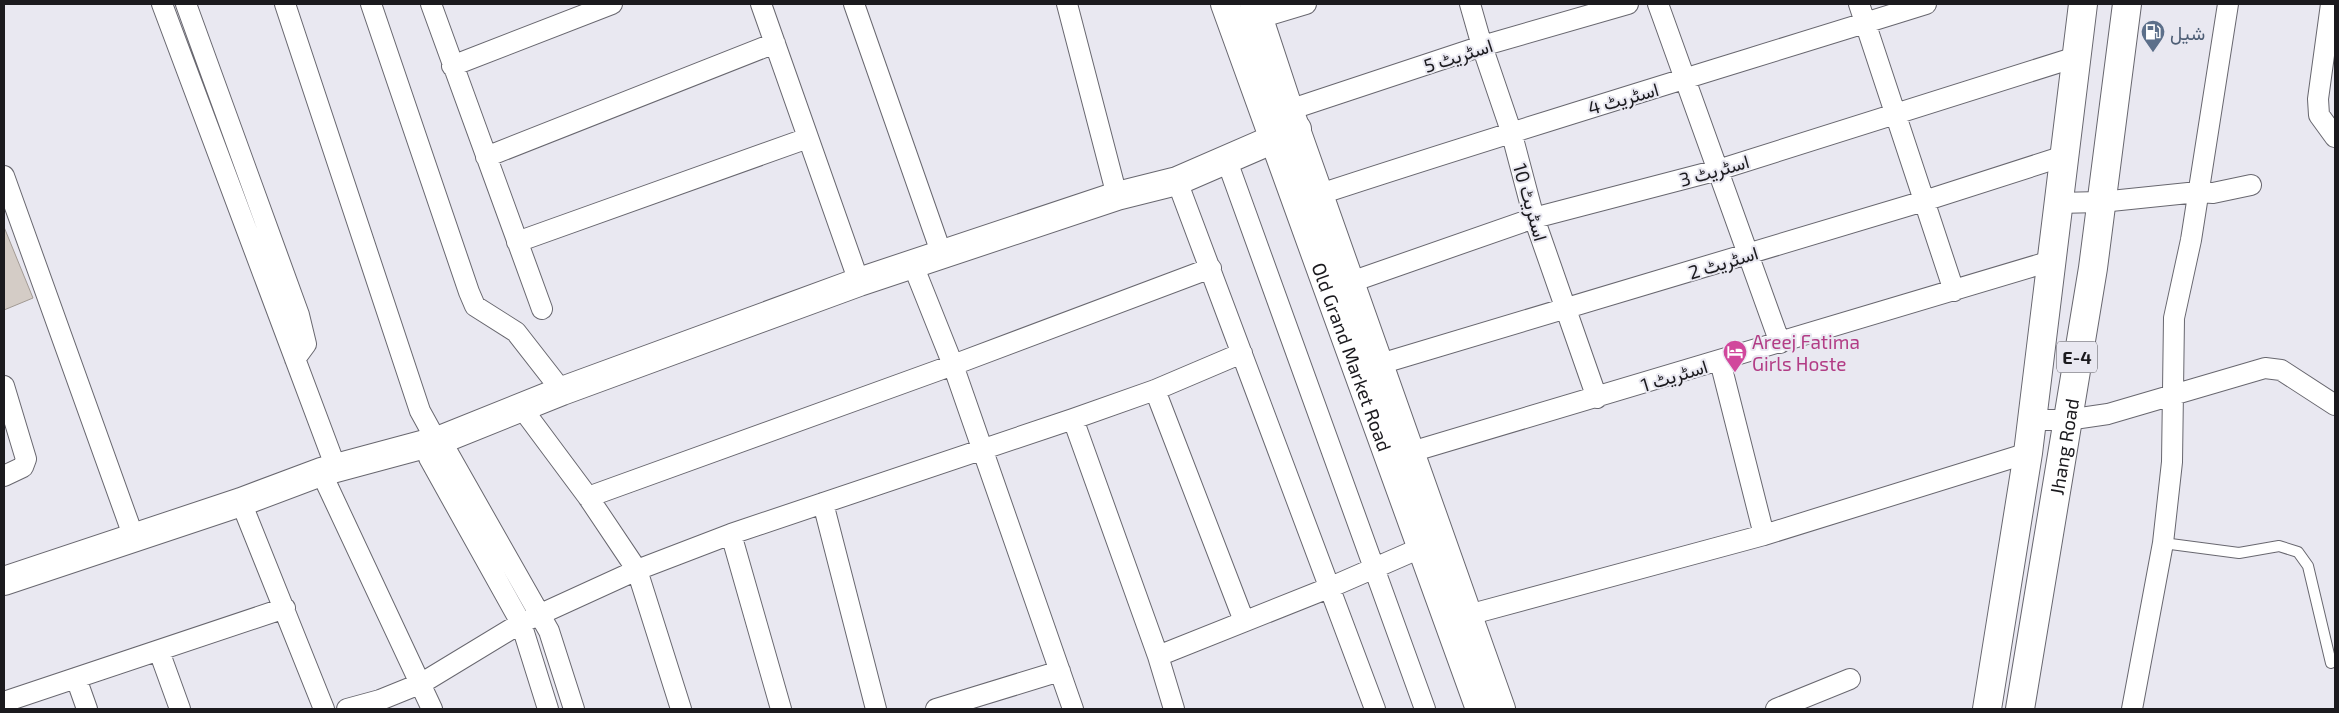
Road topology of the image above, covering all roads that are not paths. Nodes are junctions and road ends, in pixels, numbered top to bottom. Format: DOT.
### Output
graph roads {
  1 [pos="187,4"];
  2 [pos="371,4"];
  3 [pos="431,4"];
  4 [pos="612,4"];
  5 [pos="761,4"];
  6 [pos="854,4"];
  7 [pos="1067,4"];
  8 [pos="1225,4"];
  9 [pos="1306,4"];
  10 [pos="1470,4"];
  11 [pos="1628,4"];
  12 [pos="1658,4"];
  13 [pos="1859,4"];
  14 [pos="1926,4"];
  15 [pos="2083,4"];
  16 [pos="2127,4"];
  17 [pos="2228,4"];
  18 [pos="2331,4"];
  19 [pos="291,5"];
  20 [pos="163,8"];
  21 [pos="1256,11"];
  22 [pos="1865,23"];
  23 [pos="775,43"];
  24 [pos="1482,46"];
  25 [pos="2076,57"];
  26 [pos="452,66"];
  27 [pos="1686,80"];
  28 [pos="1896,115"];
  29 [pos="1287,126"];
  30 [pos="1512,131"];
  31 [pos="2335,137"];
  32 [pos="808,138"];
  33 [pos="2064,156"];
  34 [pos="486,157"];
  35 [pos="1227,161"];
  36 [pos="1718,170"];
  37 [pos="4,176"];
  38 [pos="1177,181"];
  39 [pos="2251,185"];
  40 [pos="2198,192"];
  41 [pos="1320,194"];
  42 [pos="1117,196"];
  43 [pos="1924,201"];
  44 [pos="2057,202"];
  45 [pos="2101,202"];
  46 [pos="1534,218"];
  47 [pos="517,242"];
  48 [pos="1748,254"];
  49 [pos="942,255"];
  50 [pos="2051,261"];
  51 [pos="913,265"];
  52 [pos="1211,268"];
  53 [pos="859,282"];
  54 [pos="1351,282"];
  55 [pos="1954,291"];
  56 [pos="542,309"];
  57 [pos="1564,309"];
  58 [pos="1780,343"];
  59 [pos="1242,353"];
  60 [pos="295,359"];
  61 [pos="1720,361"];
  62 [pos="1380,364"];
  63 [pos="953,365"];
  64 [pos="4,386"];
  65 [pos="1155,390"];
  66 [pos="562,391"];
  67 [pos="2172,395"];
  68 [pos="1596,398"];
  69 [pos="2335,406"];
  70 [pos="521,407"];
  71 [pos="1073,419"];
  72 [pos="2032,420"];
  73 [pos="2066,420"];
  74 [pos="433,438"];
  75 [pos="981,448"];
  76 [pos="1411,452"];
  77 [pos="2028,453"];
  78 [pos="328,470"];
  79 [pos="4,476"];
  80 [pos="588,497"];
  81 [pos="241,502"];
  82 [pos="823,503"];
  83 [pos="731,534"];
  84 [pos="1764,535"];
  85 [pos="134,538"];
  86 [pos="1431,543"];
  87 [pos="2162,543"];
  88 [pos="1376,568"];
  89 [pos="637,570"];
  90 [pos="4,581"];
  91 [pos="1331,587"];
  92 [pos="285,608"];
  93 [pos="539,614"];
  94 [pos="1468,615"];
  95 [pos="1244,621"];
  96 [pos="521,623"];
  97 [pos="159,651"];
  98 [pos="1158,656"];
  99 [pos="2331,663"];
  100 [pos="1060,671"];
  101 [pos="76,678"];
  102 [pos="1850,679"];
  103 [pos="422,683"];
  104 [pos="4,702"];
  105 [pos="87,709"];
  106 [pos="180,709"];
  107 [pos="324,709"];
  108 [pos="347,709"];
  109 [pos="432,709"];
  110 [pos="548,709"];
  111 [pos="574,709"];
  112 [pos="681,709"];
  113 [pos="781,709"];
  114 [pos="876,709"];
  115 [pos="936,709"];
  116 [pos="1073,709"];
  117 [pos="1174,709"];
  118 [pos="1375,709"];
  119 [pos="1425,709"];
  120 [pos="1480,709"];
  121 [pos="1501,709"];
  122 [pos="1776,709"];
  123 [pos="1987,709"];
  124 [pos="2020,709"];
  125 [pos="2132,709"];
  1 -- 20 [label="street"];
  1 -- 60 [label="street"];
  2 -- 66 [label="street"];
  3 -- 26 [label="street"];
  4 -- 26 [label="street"];
  5 -- 23 [label="street"];
  6 -- 49 [label="street"];
  7 -- 42 [label="street"];
  8 -- 29 [label="main road, Old Grand Market Road"];
  9 -- 21 [label="street"];
  10 -- 24 [label="street, اسٹریٹ 10"];
  11 -- 24 [label="street, اسٹریٹ 5"];
  12 -- 27 [label="street"];
  13 -- 22 [label="street"];
  14 -- 22 [label="street, اسٹریٹ 4"];
  15 -- 25 [label="main road, Jhang Road / E-4"];
  16 -- 45 [label="main road, Jhang Road / E-4"];
  17 -- 40 [label="street"];
  18 -- 31 [label="street"];
  19 -- 74 [label="street"];
  20 -- 60 [label="street"];
  21 -- 29 [label="main road, Old Grand Market Road"];
  22 -- 27 [label="street, اسٹریٹ 4"];
  22 -- 28 [label="street"];
  23 -- 32 [label="street"];
  23 -- 34 [label="street"];
  24 -- 29 [label="street, اسٹریٹ 5"];
  24 -- 30 [label="street, اسٹریٹ 10"];
  25 -- 28 [label="street, اسٹریٹ 3"];
  25 -- 33 [label="main road, Jhang Road / E-4"];
  26 -- 34 [label="street"];
  27 -- 30 [label="street, اسٹریٹ 4"];
  27 -- 36 [label="street"];
  28 -- 36 [label="street, اسٹریٹ 3"];
  28 -- 43 [label="street"];
  29 -- 35 [label="main road"];
  29 -- 41 [label="main road, Old Grand Market Road"];
  29 -- 86 [label="main road, Old Grand Market Road"];
  30 -- 41 [label="street, اسٹریٹ 4"];
  30 -- 46 [label="street, اسٹریٹ 10"];
  32 -- 47 [label="street"];
  32 -- 53 [label="street"];
  33 -- 43 [label="street, اسٹریٹ 2"];
  33 -- 44 [label="main road, Jhang Road / E-4"];
  34 -- 47 [label="street"];
  35 -- 38 [label="main road"];
  35 -- 88 [label="street"];
  36 -- 46 [label="street, اسٹریٹ 3"];
  36 -- 48 [label="street"];
  37 -- 85 [label="street"];
  38 -- 42 [label="main road"];
  38 -- 52 [label="street"];
  39 -- 40 [label="street"];
  40 -- 45 [label="street"];
  40 -- 67 [label="street"];
  41 -- 54 [label="main road, Old Grand Market Road"];
  42 -- 49 [label="main road"];
  43 -- 48 [label="street, اسٹریٹ 2"];
  43 -- 55 [label="street"];
  44 -- 45 [label="street"];
  44 -- 50 [label="main road, Jhang Road / E-4"];
  45 -- 73 [label="main road, Jhang Road / E-4"];
  46 -- 54 [label="street, اسٹریٹ 3"];
  46 -- 57 [label="street, اسٹریٹ 10"];
  47 -- 56 [label="street"];
  48 -- 57 [label="street, اسٹریٹ 2"];
  48 -- 58 [label="street"];
  49 -- 51 [label="main road"];
  50 -- 55 [label="street, اسٹریٹ 1"];
  50 -- 72 [label="main road, Jhang Road / E-4"];
  51 -- 53 [label="main road"];
  51 -- 63 [label="street"];
  52 -- 59 [label="street"];
  52 -- 63 [label="street"];
  53 -- 66 [label="main road"];
  54 -- 62 [label="main road, Old Grand Market Road"];
  55 -- 58 [label="street, اسٹریٹ 1"];
  57 -- 62 [label="street, اسٹریٹ 2"];
  57 -- 68 [label="street, اسٹریٹ 10"];
  58 -- 61 [label="street, اسٹریٹ 1"];
  59 -- 65 [label="street"];
  59 -- 91 [label="street"];
  60 -- 78 [label="street"];
  61 -- 68 [label="street, اسٹریٹ 1"];
  61 -- 84 [label="street"];
  62 -- 76 [label="main road, Old Grand Market Road"];
  63 -- 75 [label="street"];
  63 -- 80 [label="street"];
  64 -- 79 [label="street"];
  65 -- 71 [label="street"];
  65 -- 95 [label="street"];
  66 -- 70 [label="main road"];
  67 -- 69 [label="street"];
  67 -- 73 [label="street"];
  67 -- 87 [label="street"];
  68 -- 76 [label="street, اسٹریٹ 1"];
  70 -- 74 [label="main road"];
  70 -- 80 [label="street"];
  71 -- 75 [label="street"];
  71 -- 98 [label="street"];
  72 -- 73 [label="street"];
  72 -- 77 [label="main road, Jhang Road / E-4"];
  73 -- 124 [label="main road, Jhang Road / E-4"];
  74 -- 78 [label="main road"];
  74 -- 93 [label="street"];
  74 -- 96 [label="street"];
  75 -- 82 [label="street"];
  75 -- 100 [label="street"];
  76 -- 86 [label="main road, Old Grand Market Road"];
  77 -- 84 [label="street"];
  77 -- 123 [label="main road, Jhang Road / E-4"];
  78 -- 81 [label="main road"];
  78 -- 103 [label="street"];
  80 -- 89 [label="street"];
  81 -- 85 [label="main road"];
  81 -- 92 [label="street"];
  82 -- 83 [label="street"];
  82 -- 114 [label="street"];
  83 -- 89 [label="street"];
  83 -- 113 [label="street"];
  84 -- 94 [label="street"];
  85 -- 90 [label="main road"];
  86 -- 88 [label="street"];
  86 -- 94 [label="main road, Old Grand Market Road"];
  86 -- 120 [label="main road, Old Grand Market Road"];
  87 -- 99 [label="lane"];
  87 -- 125 [label="street"];
  88 -- 91 [label="street"];
  88 -- 119 [label="street"];
  89 -- 93 [label="street"];
  89 -- 112 [label="street"];
  91 -- 95 [label="street"];
  91 -- 118 [label="street"];
  92 -- 97 [label="street"];
  92 -- 107 [label="street"];
  93 -- 96 [label="street"];
  93 -- 111 [label="street"];
  94 -- 121 [label="main road, Old Grand Market Road"];
  95 -- 98 [label="street"];
  96 -- 103 [label="street"];
  96 -- 110 [label="street"];
  97 -- 101 [label="street"];
  97 -- 106 [label="street"];
  98 -- 117 [label="street"];
  100 -- 115 [label="street"];
  100 -- 116 [label="street"];
  101 -- 104 [label="street"];
  101 -- 105 [label="street"];
  102 -- 122 [label="street"];
  103 -- 108 [label="street"];
  103 -- 109 [label="street"];
}
